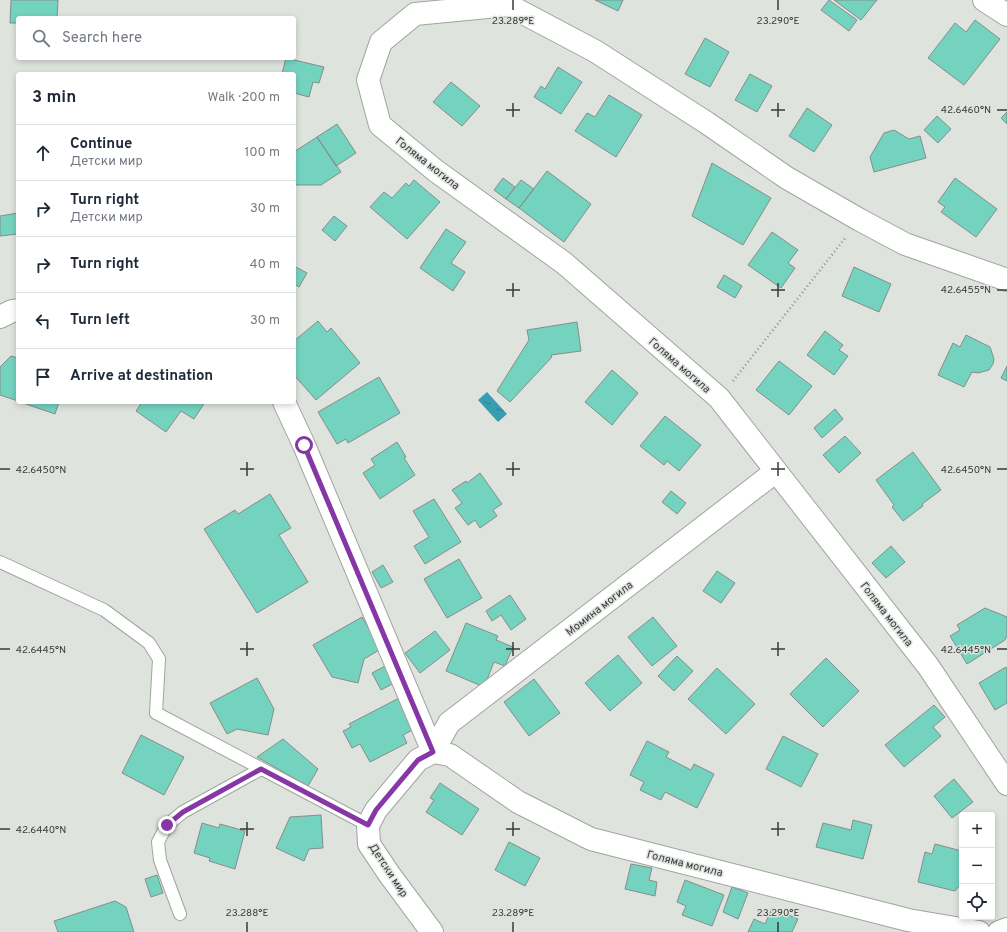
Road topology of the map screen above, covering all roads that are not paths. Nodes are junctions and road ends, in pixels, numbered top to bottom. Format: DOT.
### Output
graph roads {
  1 [pos="984,0"];
  2 [pos="505,3"];
  3 [pos="1007,15"];
  4 [pos="1007,280"];
  5 [pos="16,310"];
  6 [pos="0,317"];
  7 [pos="285,404"];
  8 [pos="775,472"];
  9 [pos="0,562"];
  10 [pos="433,752"];
  11 [pos="261,769"];
  12 [pos="1007,784"];
  13 [pos="368,825"];
  14 [pos="180,914"];
  15 [pos="1007,928"];
  16 [pos="432,932"];
  17 [pos="979,932"];
  18 [pos="999,932"];
  1 -- 3 [label="street"];
  2 -- 4 [label="street, Голяма могила"];
  2 -- 8 [label="street, Голяма могила"];
  5 -- 6 [label="street"];
  7 -- 10 [label="street"];
  8 -- 10 [label="street, Момина могила"];
  8 -- 12 [label="street, Голяма могила"];
  9 -- 11 [label="lane"];
  10 -- 13 [label="street"];
  10 -- 17 [label="street, Голяма могила"];
  11 -- 13 [label="lane"];
  11 -- 14 [label="lane"];
  13 -- 16 [label="street, Детски мир"];
  15 -- 18 [label="street"];
}
